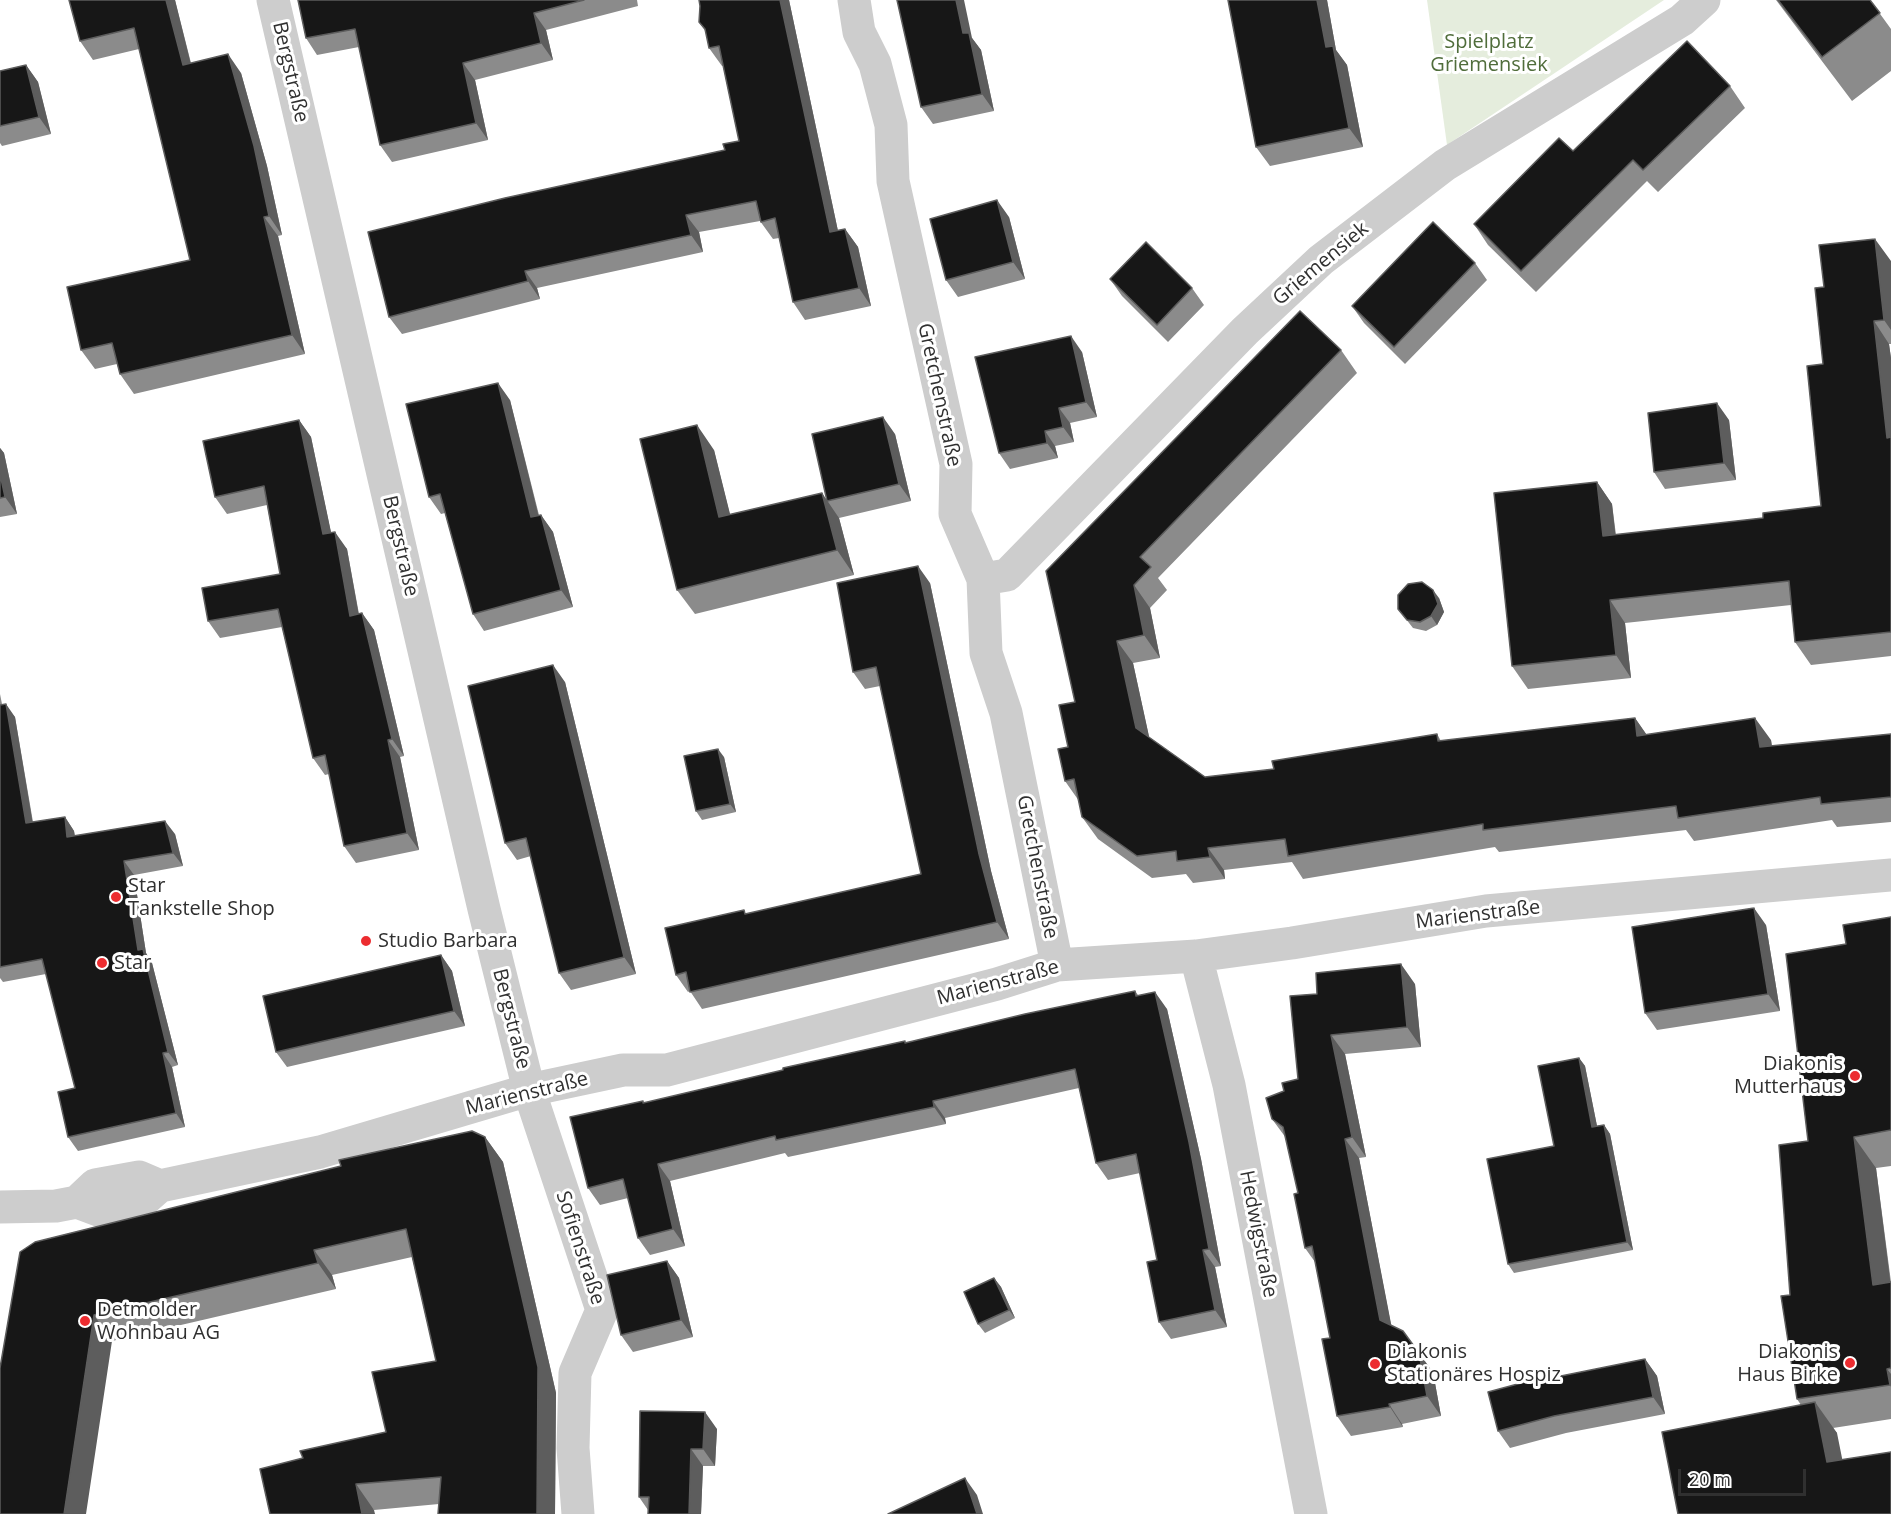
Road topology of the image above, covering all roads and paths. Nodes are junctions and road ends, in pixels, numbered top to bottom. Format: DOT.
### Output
graph roads {
  1 [pos="273,0"];
  2 [pos="854,0"];
  3 [pos="1704,0"];
  4 [pos="983,579"];
  5 [pos="1891,875"];
  6 [pos="1196,956"];
  7 [pos="1057,965"];
  8 [pos="529,1090"];
  9 [pos="0,1207"];
  10 [pos="578,1514"];
  11 [pos="1311,1514"];
  1 -- 8 [label="street, Bergstraße"];
  2 -- 4 [label="street, Gretchenstraße"];
  3 -- 4 [label="street, Griemensiek"];
  4 -- 7 [label="street, Gretchenstraße"];
  5 -- 6 [label="street, Marienstraße"];
  6 -- 7 [label="street, Marienstraße"];
  6 -- 11 [label="street, Hedwigstraße"];
  7 -- 8 [label="street, Marienstraße"];
  8 -- 9 [label="street, Marienstraße"];
  8 -- 10 [label="street, Sofienstraße"];
}
